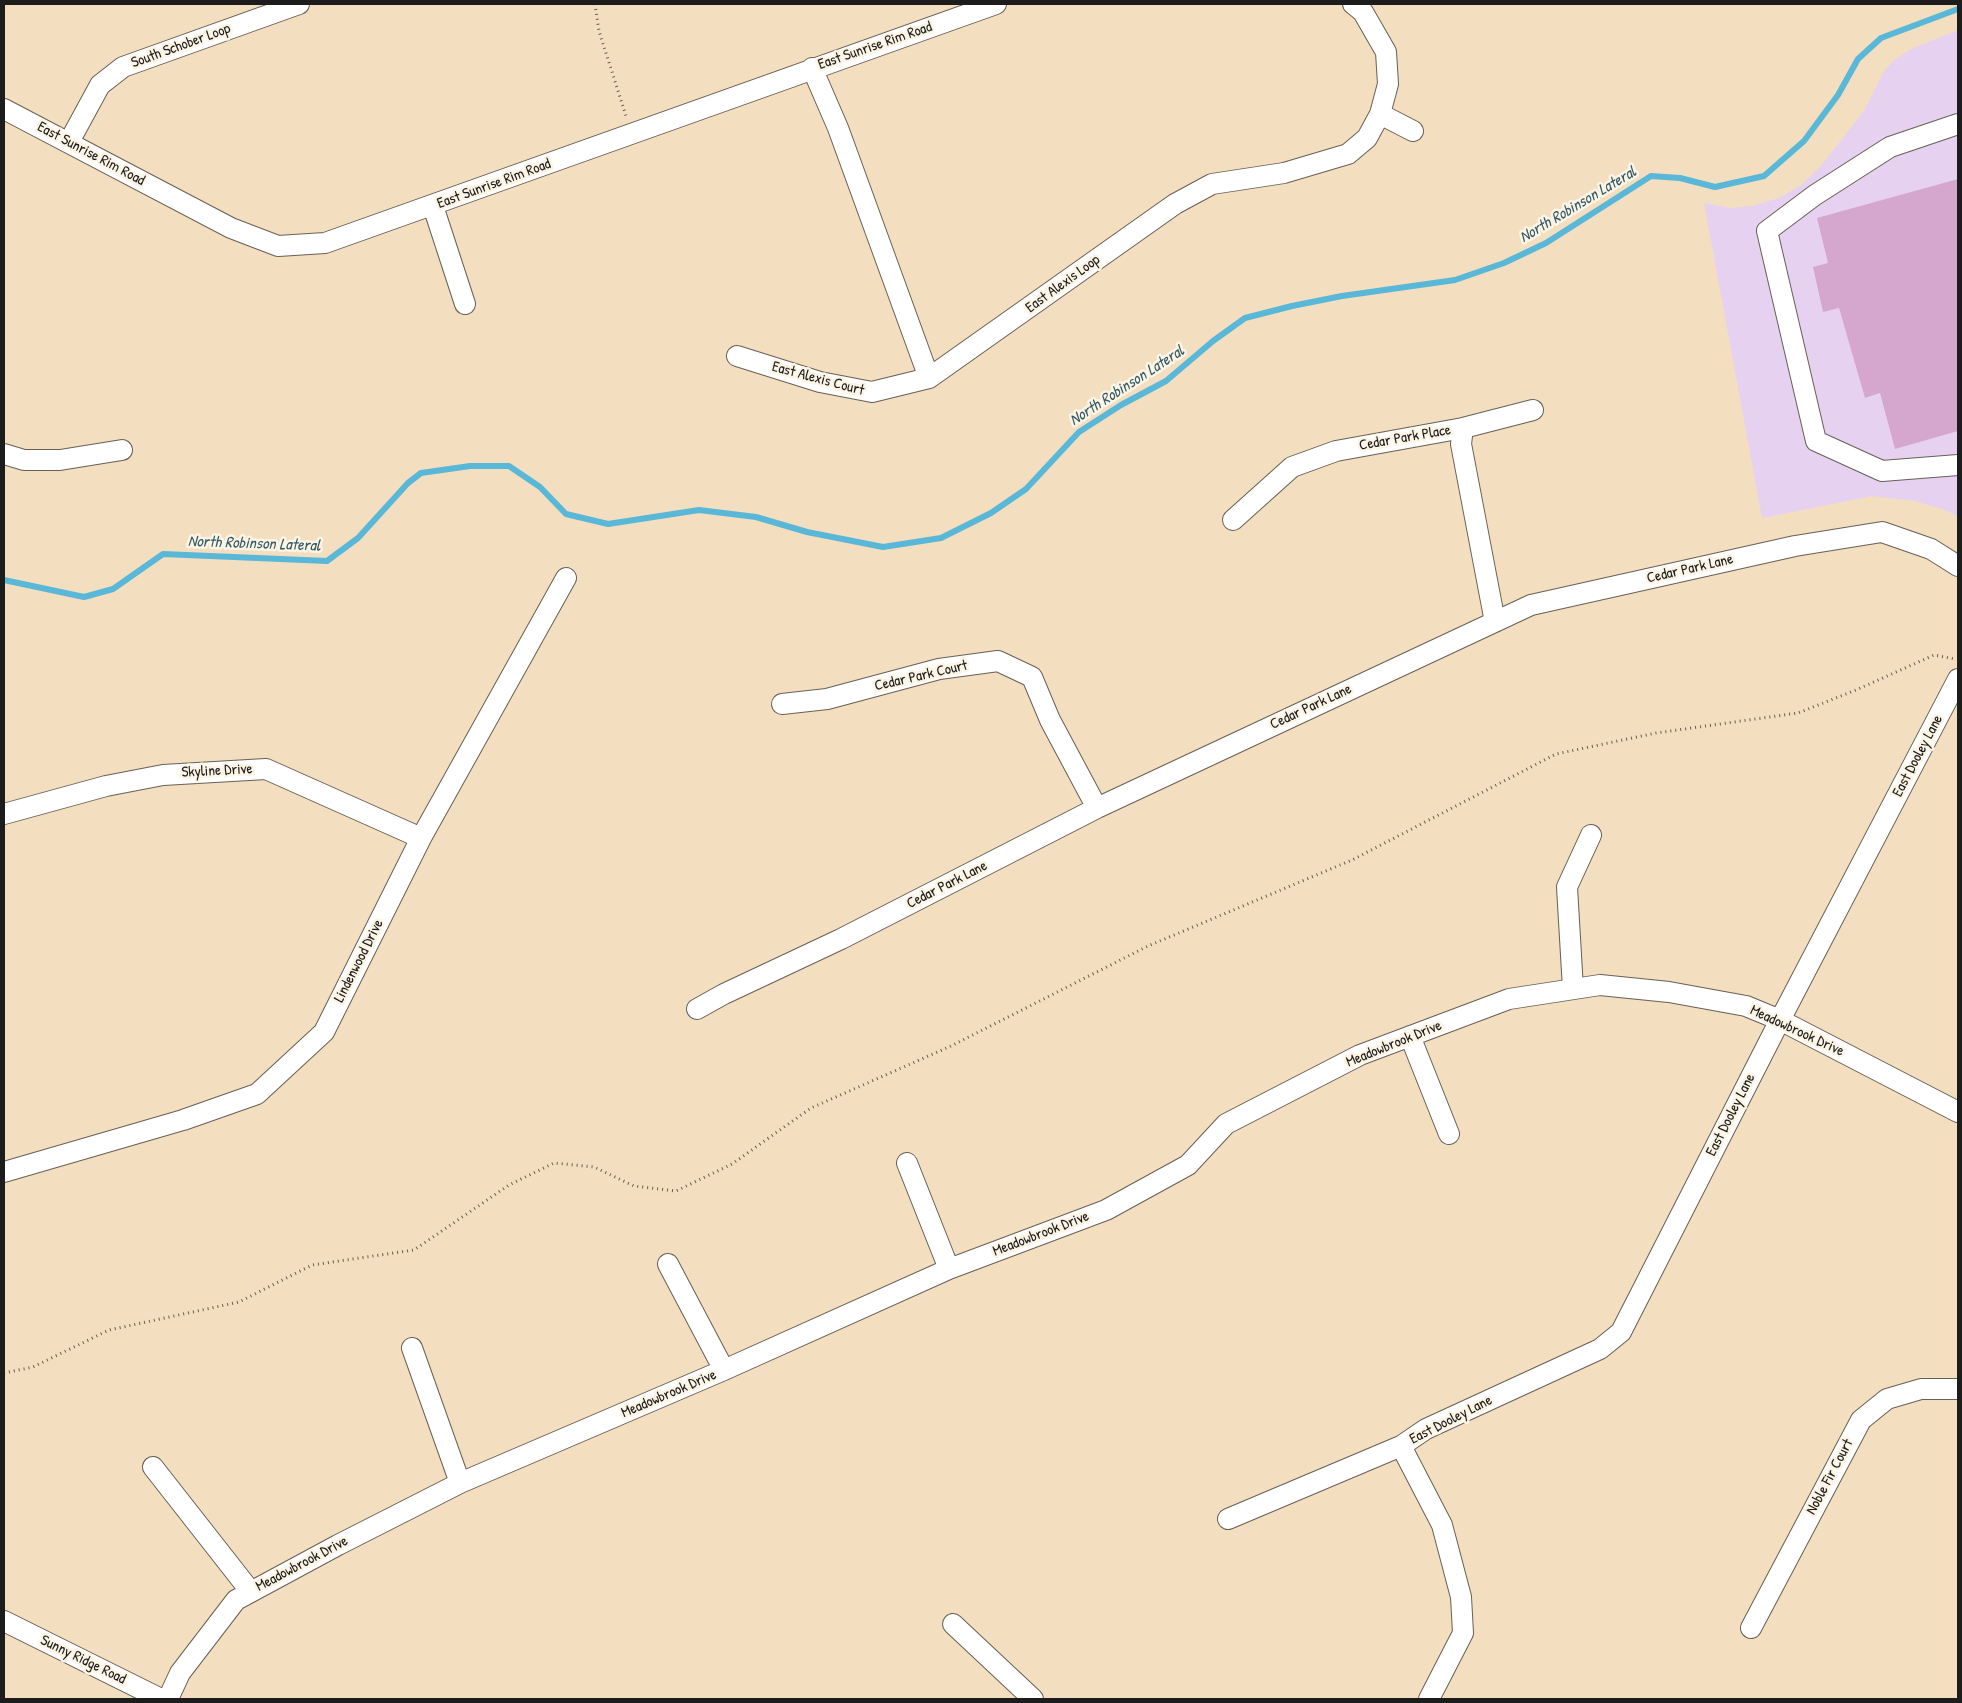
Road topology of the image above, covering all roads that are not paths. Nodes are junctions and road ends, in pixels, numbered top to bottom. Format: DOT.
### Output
graph roads {
  1 [pos="299,4"];
  2 [pos="996,4"];
  3 [pos="1353,4"];
  4 [pos="812,68"];
  5 [pos="4,108"];
  6 [pos="1380,114"];
  7 [pos="1958,124"];
  8 [pos="1413,131"];
  9 [pos="69,142"];
  10 [pos="433,206"];
  11 [pos="465,304"];
  12 [pos="737,356"];
  13 [pos="929,378"];
  14 [pos="1534,410"];
  15 [pos="1463,428"];
  16 [pos="122,450"];
  17 [pos="4,454"];
  18 [pos="1958,464"];
  19 [pos="1233,520"];
  20 [pos="1958,566"];
  21 [pos="566,578"];
  22 [pos="1495,622"];
  23 [pos="1958,679"];
  24 [pos="782,704"];
  25 [pos="1097,808"];
  26 [pos="4,814"];
  27 [pos="1591,835"];
  28 [pos="421,838"];
  29 [pos="1573,989"];
  30 [pos="697,1009"];
  31 [pos="1780,1020"];
  32 [pos="1410,1036"];
  33 [pos="1958,1112"];
  34 [pos="1449,1134"];
  35 [pos="907,1163"];
  36 [pos="4,1172"];
  37 [pos="668,1264"];
  38 [pos="949,1269"];
  39 [pos="412,1348"];
  40 [pos="724,1370"];
  41 [pos="1958,1389"];
  42 [pos="1401,1446"];
  43 [pos="153,1467"];
  44 [pos="460,1483"];
  45 [pos="1228,1519"];
  46 [pos="251,1592"];
  47 [pos="4,1621"];
  48 [pos="953,1624"];
  49 [pos="1751,1628"];
  50 [pos="161,1699"];
  51 [pos="168,1699"];
  52 [pos="1033,1699"];
  53 [pos="1430,1699"];
  1 -- 9 [label="street, South Schober Loop"];
  2 -- 4 [label="street, East Sunrise Rim Road"];
  3 -- 6 [label="street, East Alexis Loop"];
  4 -- 10 [label="street, East Sunrise Rim Road"];
  4 -- 13 [label="street"];
  5 -- 9 [label="street, East Sunrise Rim Road"];
  6 -- 8 [label="street"];
  6 -- 13 [label="street, East Alexis Loop"];
  7 -- 18 [label="street"];
  9 -- 10 [label="street, East Sunrise Rim Road"];
  10 -- 11 [label="street"];
  12 -- 13 [label="street, East Alexis Court"];
  14 -- 15 [label="street"];
  15 -- 19 [label="street, Cedar Park Place"];
  15 -- 22 [label="street, Cedar Park Place"];
  16 -- 17 [label="street"];
  20 -- 22 [label="street, Cedar Park Lane"];
  21 -- 28 [label="street, Lindenwood Drive"];
  22 -- 25 [label="street, Cedar Park Lane"];
  23 -- 31 [label="street, East Dooley Lane"];
  24 -- 25 [label="street, Cedar Park Court"];
  25 -- 30 [label="street, Cedar Park Lane"];
  26 -- 28 [label="street, Skyline Drive"];
  27 -- 29 [label="street"];
  28 -- 36 [label="street, Lindenwood Drive"];
  29 -- 31 [label="street, Meadowbrook Drive"];
  29 -- 32 [label="street, Meadowbrook Drive"];
  31 -- 33 [label="street, Meadowbrook Drive"];
  31 -- 42 [label="street, East Dooley Lane"];
  32 -- 34 [label="street"];
  32 -- 38 [label="street, Meadowbrook Drive"];
  35 -- 38 [label="street"];
  37 -- 40 [label="street"];
  38 -- 40 [label="street, Meadowbrook Drive"];
  39 -- 44 [label="street"];
  40 -- 44 [label="street, Meadowbrook Drive"];
  41 -- 49 [label="street, Noble Fir Court"];
  42 -- 45 [label="street, East Dooley Lane"];
  42 -- 53 [label="street, East Dooley Lane"];
  43 -- 46 [label="street"];
  44 -- 46 [label="street, Meadowbrook Drive"];
  46 -- 51 [label="street, Meadowbrook Drive"];
  47 -- 50 [label="street, Sunny Ridge Road"];
  48 -- 52 [label="street"];
}
